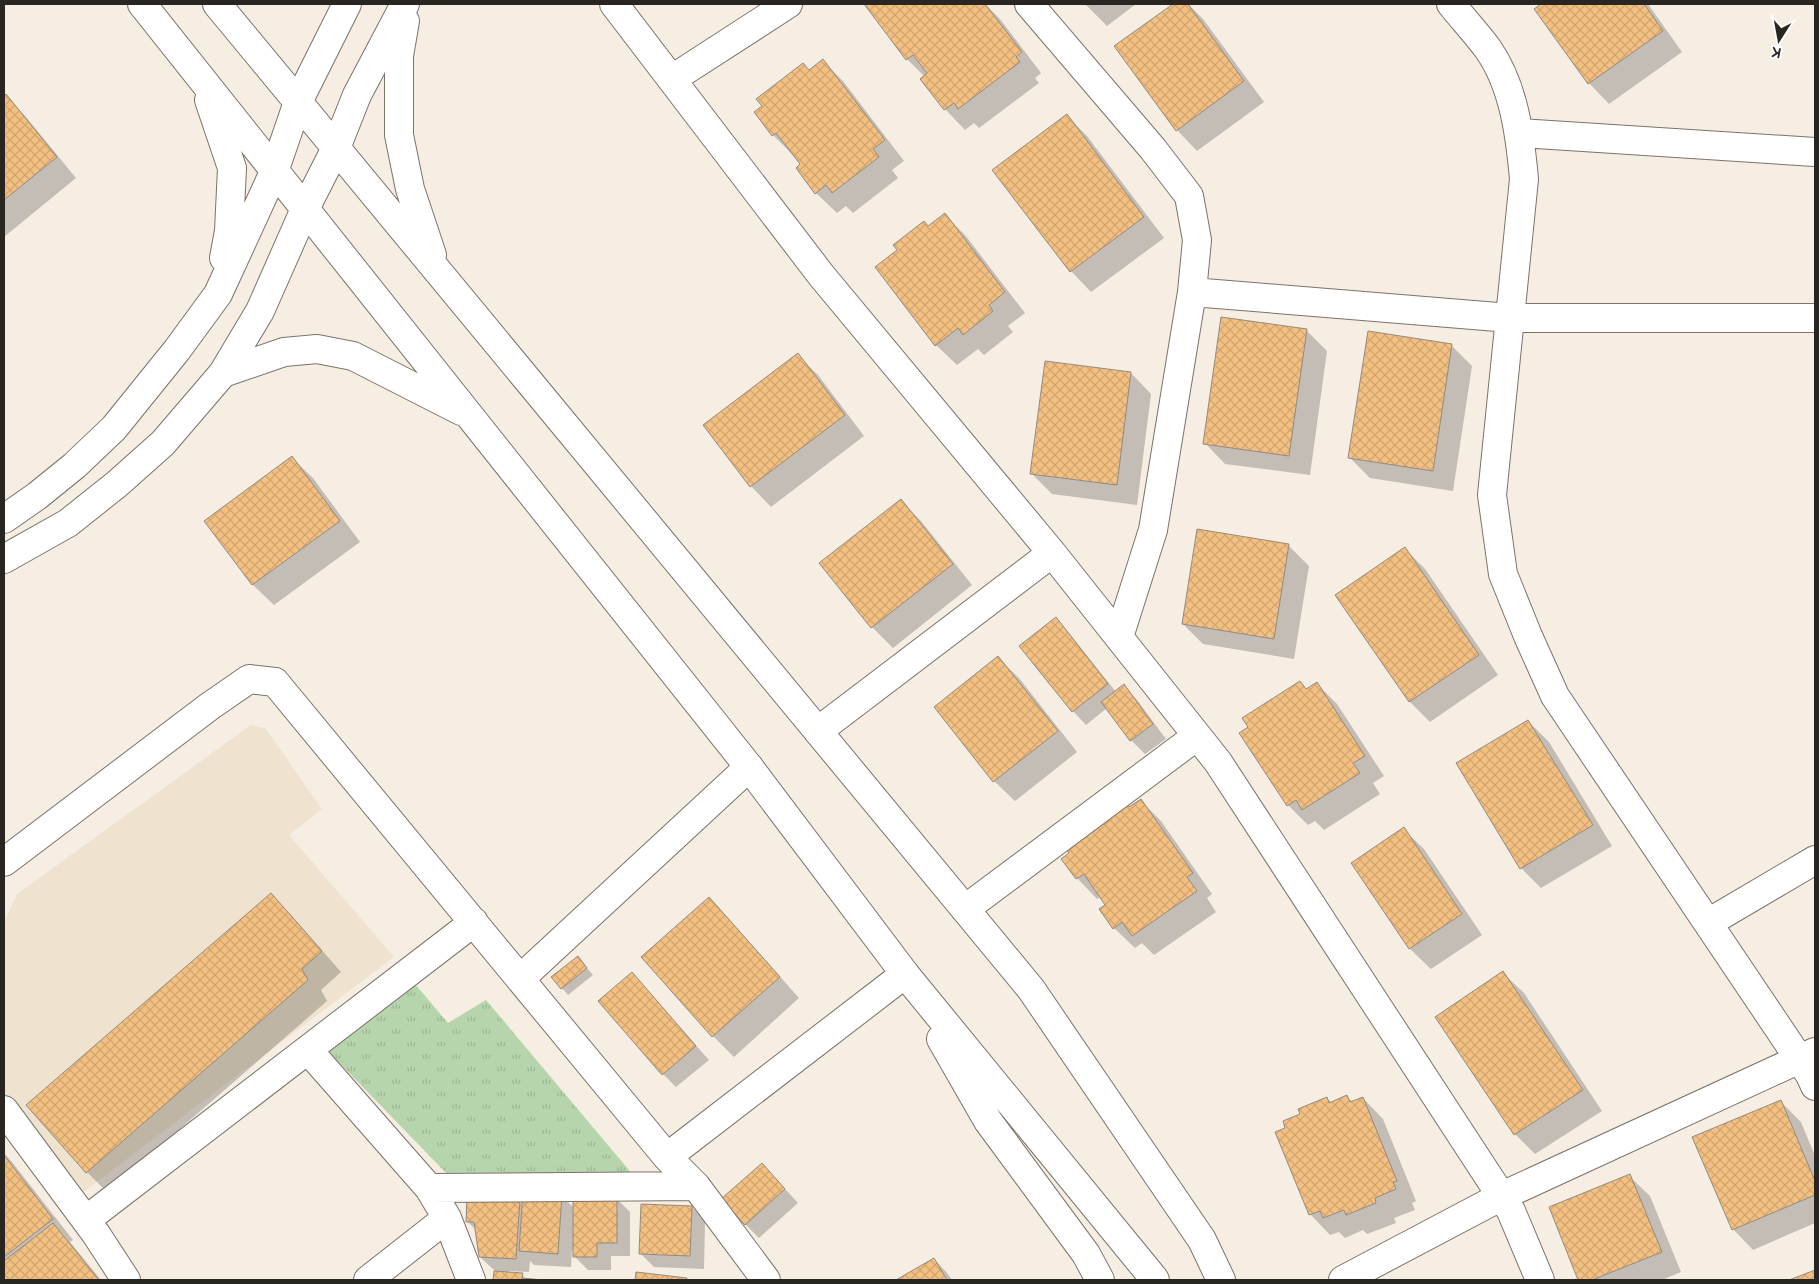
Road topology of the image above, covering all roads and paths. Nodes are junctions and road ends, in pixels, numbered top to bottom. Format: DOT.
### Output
graph roads {
  1 [pos="142,4"];
  2 [pos="217,4"];
  3 [pos="347,4"];
  4 [pos="407,4"];
  5 [pos="614,4"];
  6 [pos="788,4"];
  7 [pos="1029,4"];
  8 [pos="1451,4"];
  9 [pos="672,79"];
  10 [pos="202,80"];
  11 [pos="298,102"];
  12 [pos="1520,133"];
  13 [pos="336,148"];
  14 [pos="1815,152"];
  15 [pos="274,172"];
  16 [pos="305,209"];
  17 [pos="438,271"];
  18 [pos="1192,292"];
  19 [pos="218,294"];
  20 [pos="1510,318"];
  21 [pos="1815,318"];
  22 [pos="222,373"];
  23 [pos="470,416"];
  24 [pos="4,519"];
  25 [pos="1052,553"];
  26 [pos="4,559"];
  27 [pos="1119,637"];
  28 [pos="818,730"];
  29 [pos="1198,736"];
  30 [pos="749,767"];
  31 [pos="1815,860"];
  32 [pos="4,862"];
  33 [pos="965,909"];
  34 [pos="474,922"];
  35 [pos="1708,923"];
  36 [pos="905,974"];
  37 [pos="520,979"];
  38 [pos="308,1050"];
  39 [pos="1807,1055"];
  40 [pos="1815,1086"];
  41 [pos="4,1110"];
  42 [pos="667,1157"];
  43 [pos="696,1186"];
  44 [pos="429,1188"];
  45 [pos="1502,1196"];
  46 [pos="447,1218"];
  47 [pos="86,1220"];
  48 [pos="1202,1240"];
  49 [pos="126,1280"];
  50 [pos="368,1280"];
  51 [pos="471,1280"];
  52 [pos="766,1280"];
  53 [pos="1100,1280"];
  54 [pos="1155,1280"];
  55 [pos="1221,1280"];
  56 [pos="1239,1280"];
  57 [pos="1343,1280"];
  58 [pos="1540,1280"];
  1 -- 10 [label="street"];
  2 -- 11 [label="street"];
  3 -- 11 [label="street"];
  4 -- 13 [label="street"];
  4 -- 17 [label="street"];
  5 -- 9 [label="street"];
  6 -- 9 [label="street"];
  7 -- 18 [label="street"];
  8 -- 12 [label="street"];
  9 -- 25 [label="street"];
  10 -- 15 [label="street"];
  10 -- 19 [label="street"];
  11 -- 13 [label="street"];
  11 -- 15 [label="street"];
  12 -- 14 [label="street"];
  12 -- 20 [label="street"];
  13 -- 16 [label="street"];
  13 -- 17 [label="street"];
  15 -- 16 [label="street"];
  15 -- 19 [label="street"];
  16 -- 22 [label="street"];
  16 -- 23 [label="street"];
  17 -- 28 [label="street"];
  18 -- 20 [label="street"];
  18 -- 27 [label="street"];
  19 -- 24 [label="street"];
  20 -- 21 [label="street"];
  20 -- 35 [label="street"];
  22 -- 23 [label="street"];
  22 -- 26 [label="street"];
  23 -- 30 [label="street"];
  25 -- 27 [label="street"];
  25 -- 28 [label="street"];
  27 -- 29 [label="street"];
  28 -- 33 [label="street"];
  29 -- 33 [label="street"];
  29 -- 45 [label="street"];
  30 -- 36 [label="street"];
  30 -- 37 [label="street"];
  31 -- 35 [label="street"];
  32 -- 34 [label="street"];
  33 -- 48 [label="street"];
  34 -- 37 [label="street"];
  34 -- 38 [label="street"];
  35 -- 39 [label="street"];
  36 -- 42 [label="street"];
  36 -- 53 [label="street"];
  36 -- 54 [label="street"];
  37 -- 42 [label="street"];
  38 -- 44 [label="street"];
  38 -- 47 [label="street"];
  39 -- 40 [label="street"];
  39 -- 45 [label="street"];
  41 -- 47 [label="street"];
  42 -- 43 [label="street"];
  43 -- 44 [label="street"];
  43 -- 52 [label="street"];
  44 -- 46 [label="street"];
  45 -- 57 [label="street"];
  45 -- 58 [label="street"];
  46 -- 50 [label="street"];
  46 -- 51 [label="street"];
  47 -- 49 [label="street"];
  48 -- 55 [label="street"];
  48 -- 56 [label="street"];
}
